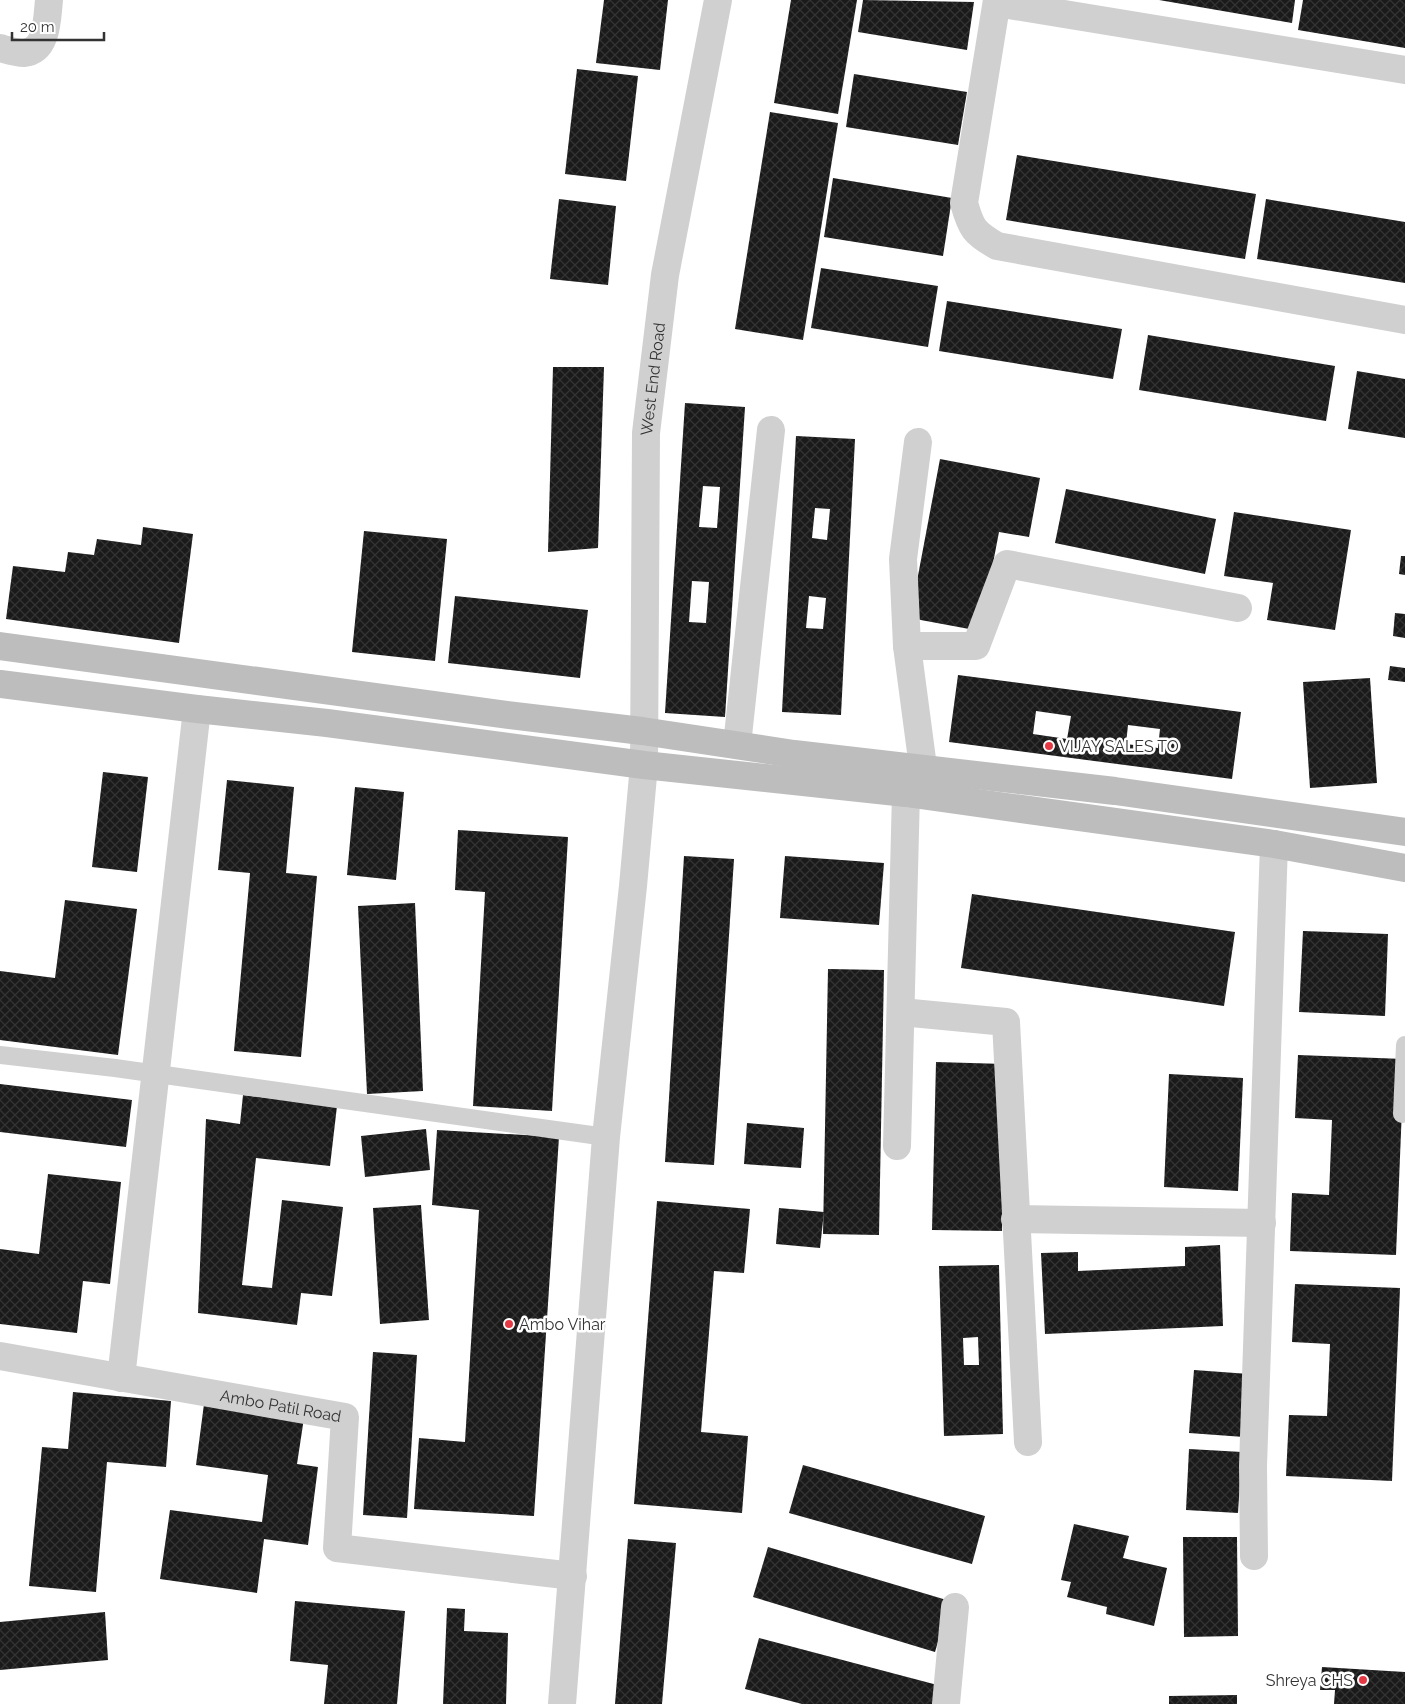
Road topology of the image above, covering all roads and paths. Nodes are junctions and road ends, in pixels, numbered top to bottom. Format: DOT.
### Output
graph roads {
  1 [pos="50,0"];
  2 [pos="718,0"];
  3 [pos="997,2"];
  4 [pos="0,48"];
  5 [pos="1405,70"];
  6 [pos="1405,320"];
  7 [pos="771,430"];
  8 [pos="918,442"];
  9 [pos="1238,608"];
  10 [pos="0,646"];
  11 [pos="907,646"];
  12 [pos="0,684"];
  13 [pos="306,687"];
  14 [pos="197,710"];
  15 [pos="302,720"];
  16 [pos="642,730"];
  17 [pos="737,745"];
  18 [pos="644,765"];
  19 [pos="923,768"];
  20 [pos="906,793"];
  21 [pos="1405,832"];
  22 [pos="1274,844"];
  23 [pos="1405,868"];
  24 [pos="901,1012"];
  25 [pos="1405,1045"];
  26 [pos="0,1054"];
  27 [pos="157,1075"];
  28 [pos="1402,1114"];
  29 [pos="606,1137"];
  30 [pos="897,1146"];
  31 [pos="1015,1219"];
  32 [pos="1262,1223"];
  33 [pos="0,1356"];
  34 [pos="121,1378"];
  35 [pos="1028,1442"];
  36 [pos="1254,1556"];
  37 [pos="574,1576"];
  38 [pos="956,1607"];
  39 [pos="562,1704"];
  40 [pos="946,1704"];
  1 -- 4 [label="street"];
  2 -- 16 [label="street, West End Road"];
  3 -- 5 [label="street"];
  3 -- 6 [label="street"];
  7 -- 17 [label="street"];
  8 -- 11 [label="street"];
  9 -- 11 [label="street"];
  10 -- 13 [label="street"];
  11 -- 19 [label="street"];
  12 -- 14 [label="street"];
  13 -- 15 [label="street"];
  13 -- 16 [label="street"];
  14 -- 15 [label="street"];
  14 -- 27 [label="street"];
  15 -- 18 [label="street"];
  16 -- 17 [label="street"];
  16 -- 18 [label="street, West End Road"];
  17 -- 19 [label="street"];
  18 -- 20 [label="street"];
  18 -- 29 [label="street, West End Road"];
  19 -- 21 [label="street"];
  20 -- 22 [label="street"];
  20 -- 24 [label="street"];
  22 -- 23 [label="street"];
  22 -- 32 [label="street"];
  24 -- 30 [label="street"];
  24 -- 31 [label="street"];
  25 -- 28 [label="lane"];
  26 -- 27 [label="lane"];
  27 -- 29 [label="lane"];
  27 -- 34 [label="street"];
  29 -- 37 [label="street, West End Road"];
  31 -- 32 [label="street"];
  31 -- 35 [label="street"];
  32 -- 36 [label="street"];
  33 -- 34 [label="street, Ambo Patil Road"];
  34 -- 37 [label="street, Ambo Patil Road"];
  37 -- 39 [label="street, West End Road"];
  38 -- 40 [label="street"];
}
